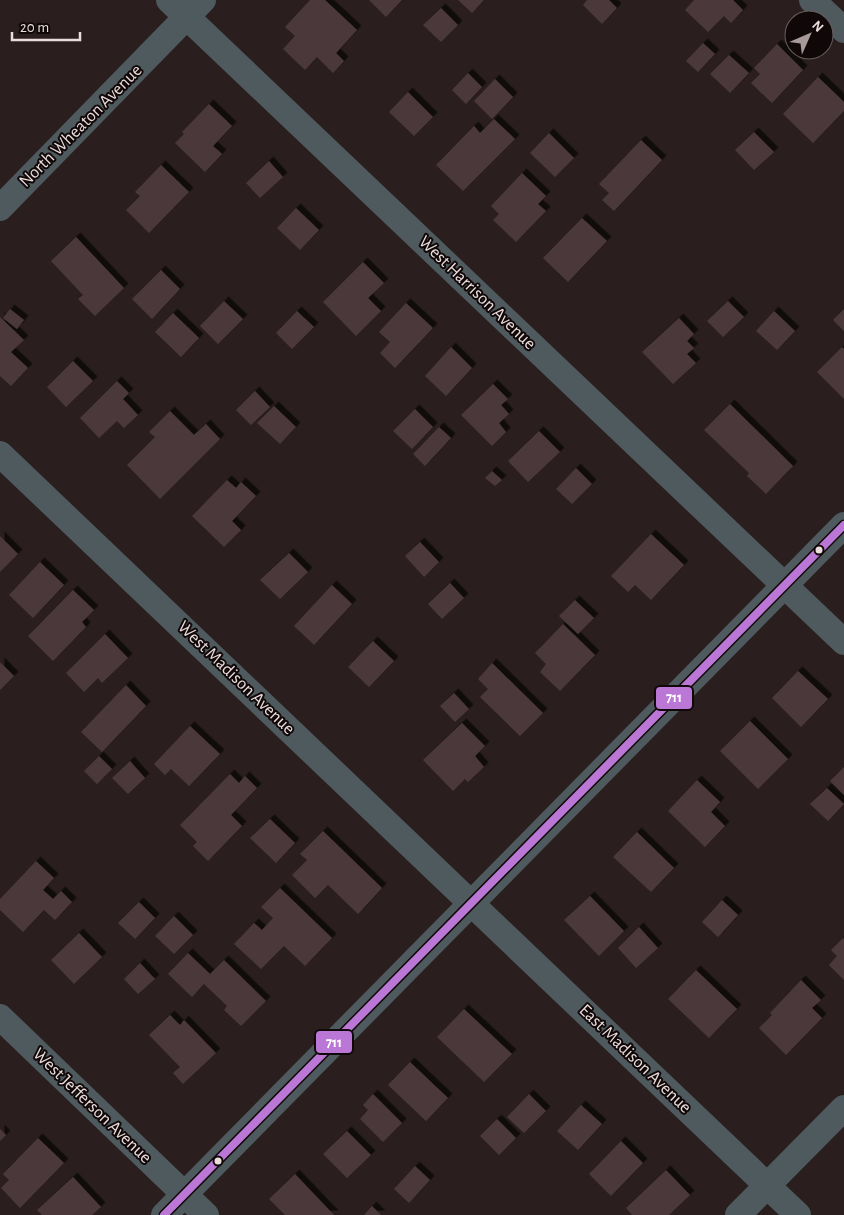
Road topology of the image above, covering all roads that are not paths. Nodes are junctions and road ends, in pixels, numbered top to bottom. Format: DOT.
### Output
graph roads {
  1 [pos="812,0"];
  2 [pos="186,6"];
  3 [pos="844,30"];
  4 [pos="0,208"];
  5 [pos="0,454"];
  6 [pos="844,525"];
  7 [pos="784,586"];
  8 [pos="844,642"];
  9 [pos="472,903"];
  10 [pos="0,1018"];
  11 [pos="844,1108"];
  12 [pos="767,1186"];
  13 [pos="185,1194"];
  14 [pos="164,1215"];
  15 [pos="206,1215"];
  16 [pos="738,1215"];
  17 [pos="798,1215"];
  1 -- 3 [label="street"];
  2 -- 4 [label="street, North Wheaton Avenue"];
  2 -- 7 [label="street, West Harrison Avenue"];
  5 -- 9 [label="street, West Madison Avenue"];
  6 -- 7 [label="street"];
  7 -- 8 [label="street, West Harrison Avenue"];
  7 -- 9 [label="street"];
  9 -- 12 [label="street, East Madison Avenue"];
  9 -- 13 [label="street"];
  10 -- 13 [label="street, West Jefferson Avenue"];
  11 -- 12 [label="street"];
  12 -- 16 [label="street"];
  12 -- 17 [label="street, East Madison Avenue"];
  13 -- 14 [label="street"];
  13 -- 15 [label="street, West Jefferson Avenue"];
}
